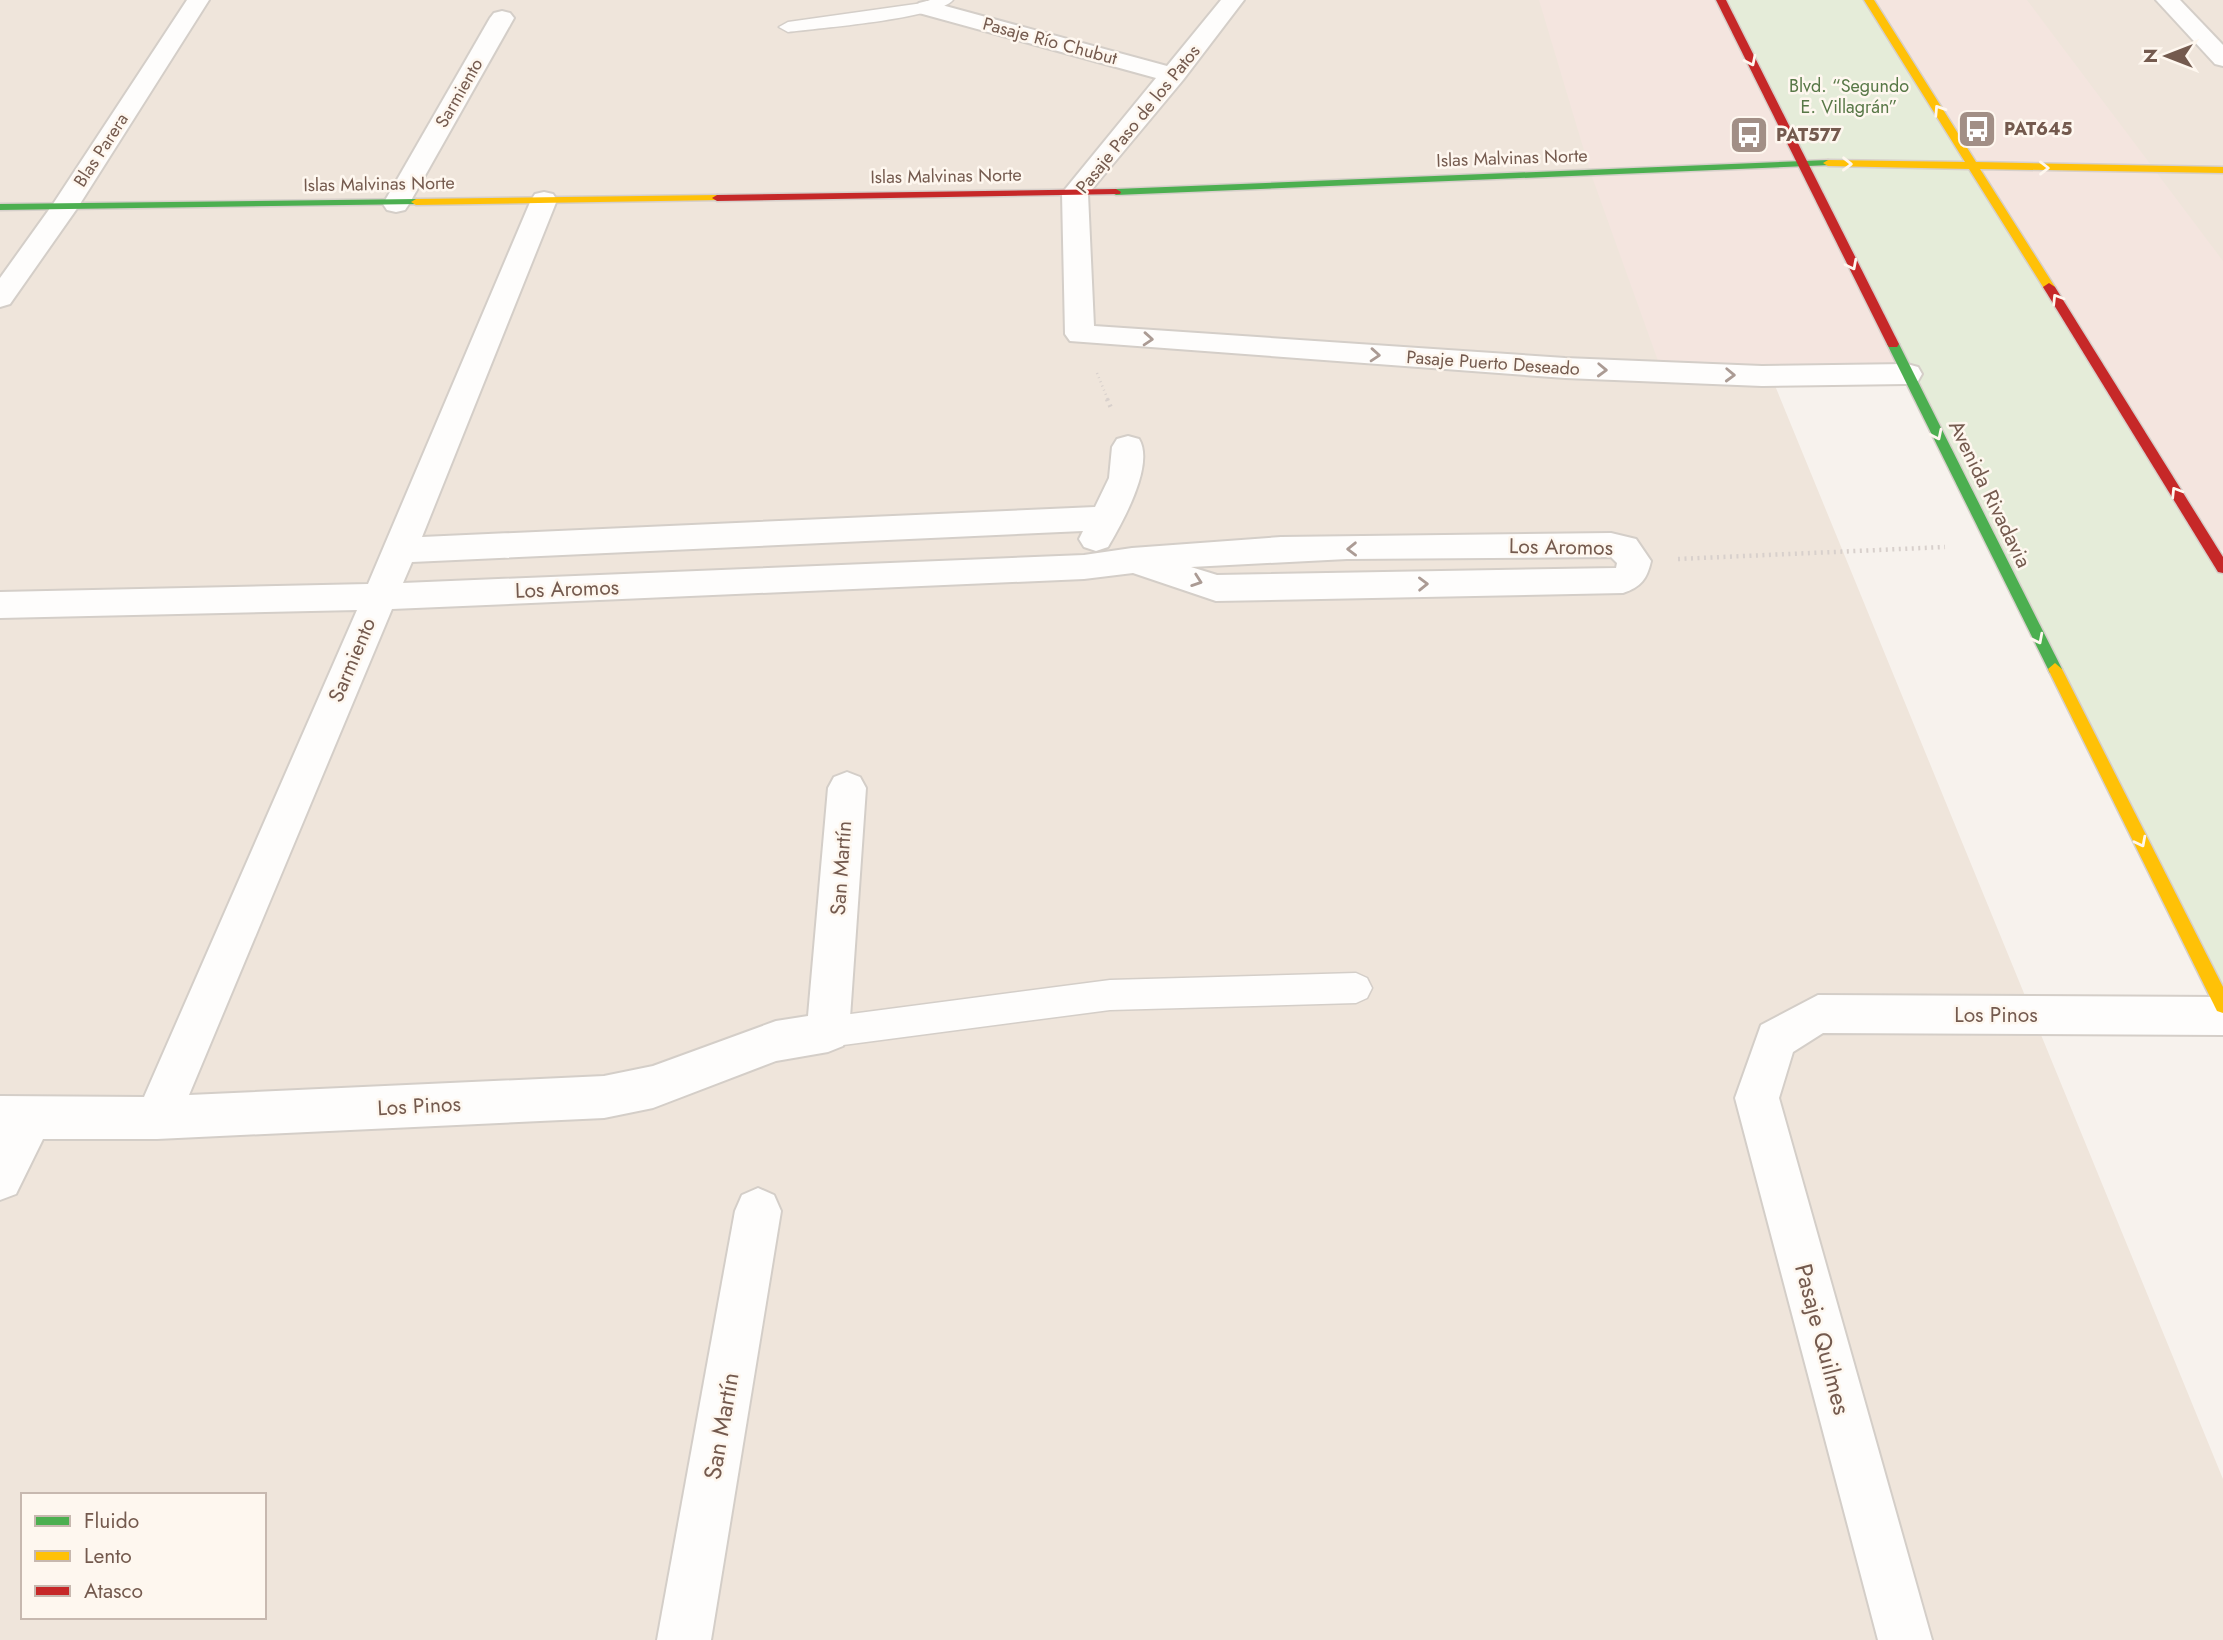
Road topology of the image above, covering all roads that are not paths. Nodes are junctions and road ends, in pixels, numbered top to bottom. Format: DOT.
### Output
graph roads {
  1 [pos="198,0"];
  2 [pos="1233,0"];
  3 [pos="1721,0"];
  4 [pos="1869,0"];
  5 [pos="2167,0"];
  6 [pos="935,4"];
  7 [pos="502,18"];
  8 [pos="788,27"];
  9 [pos="2223,59"];
  10 [pos="1174,75"];
  11 [pos="1801,163"];
  12 [pos="1976,168"];
  13 [pos="2223,170"];
  14 [pos="1075,193"];
  15 [pos="544,200"];
  16 [pos="396,204"];
  17 [pos="0,207"];
  18 [pos="65,207"];
  19 [pos="0,298"];
  20 [pos="1080,334"];
  21 [pos="1907,374"];
  22 [pos="1128,447"];
  23 [pos="1105,518"];
  24 [pos="400,550"];
  25 [pos="2219,556"];
  26 [pos="1634,561"];
  27 [pos="1084,567"];
  28 [pos="379,597"];
  29 [pos="0,606"];
  30 [pos="847,788"];
  31 [pos="1356,988"];
  32 [pos="2223,1005"];
  33 [pos="2223,1016"];
  34 [pos="828,1032"];
  35 [pos="1776,1039"];
  36 [pos="15,1117"];
  37 [pos="157,1118"];
  38 [pos="0,1178"];
  39 [pos="758,1211"];
  40 [pos="684,1640"];
  41 [pos="1905,1640"];
  1 -- 18 [label="street, Blas Parera"];
  2 -- 10 [label="street, Pasaje Paso de los Patos"];
  3 -- 11 [label="street, Avenida Rivadavia, one-way"];
  12 -- 4 [label="street, one-way"];
  5 -- 9 [label="street"];
  6 -- 8 [label="lane"];
  6 -- 10 [label="street, Pasaje Río Chubut"];
  7 -- 16 [label="street, Sarmiento"];
  10 -- 14 [label="street, Pasaje Paso de los Patos"];
  11 -- 12 [label="street, Islas Malvinas Norte, one-way"];
  11 -- 14 [label="street, Islas Malvinas Norte"];
  11 -- 21 [label="street, Avenida Rivadavia, one-way"];
  12 -- 13 [label="street, Islas Malvinas Norte, one-way"];
  25 -- 12 [label="street, one-way"];
  14 -- 15 [label="street, Islas Malvinas Norte"];
  14 -- 20 [label="street, Pasaje Paso de los Patos"];
  15 -- 16 [label="street, Islas Malvinas Norte"];
  15 -- 24 [label="street, Sarmiento"];
  16 -- 18 [label="street, Islas Malvinas Norte"];
  17 -- 18 [label="street, Islas Malvinas Norte"];
  18 -- 19 [label="street, Blas Parera"];
  20 -- 21 [label="street, Pasaje Puerto Deseado, one-way"];
  21 -- 32 [label="street, Avenida Rivadavia, one-way"];
  22 -- 23 [label="street"];
  23 -- 24 [label="street"];
  23 -- 27 [label="street"];
  24 -- 28 [label="street, Sarmiento"];
  26 -- 27 [label="street, Los Aromos"];
  27 -- 28 [label="street, Los Aromos"];
  28 -- 29 [label="street, Los Aromos"];
  28 -- 37 [label="street, Sarmiento"];
  30 -- 34 [label="street, San Martín"];
  31 -- 34 [label="lane"];
  33 -- 35 [label="street, Los Pinos"];
  34 -- 37 [label="street, Los Pinos"];
  35 -- 41 [label="street, Pasaje Quilmes"];
  36 -- 37 [label="street, Los Pinos"];
  36 -- 38 [label="street"];
  39 -- 40 [label="street, San Martín"];
}
